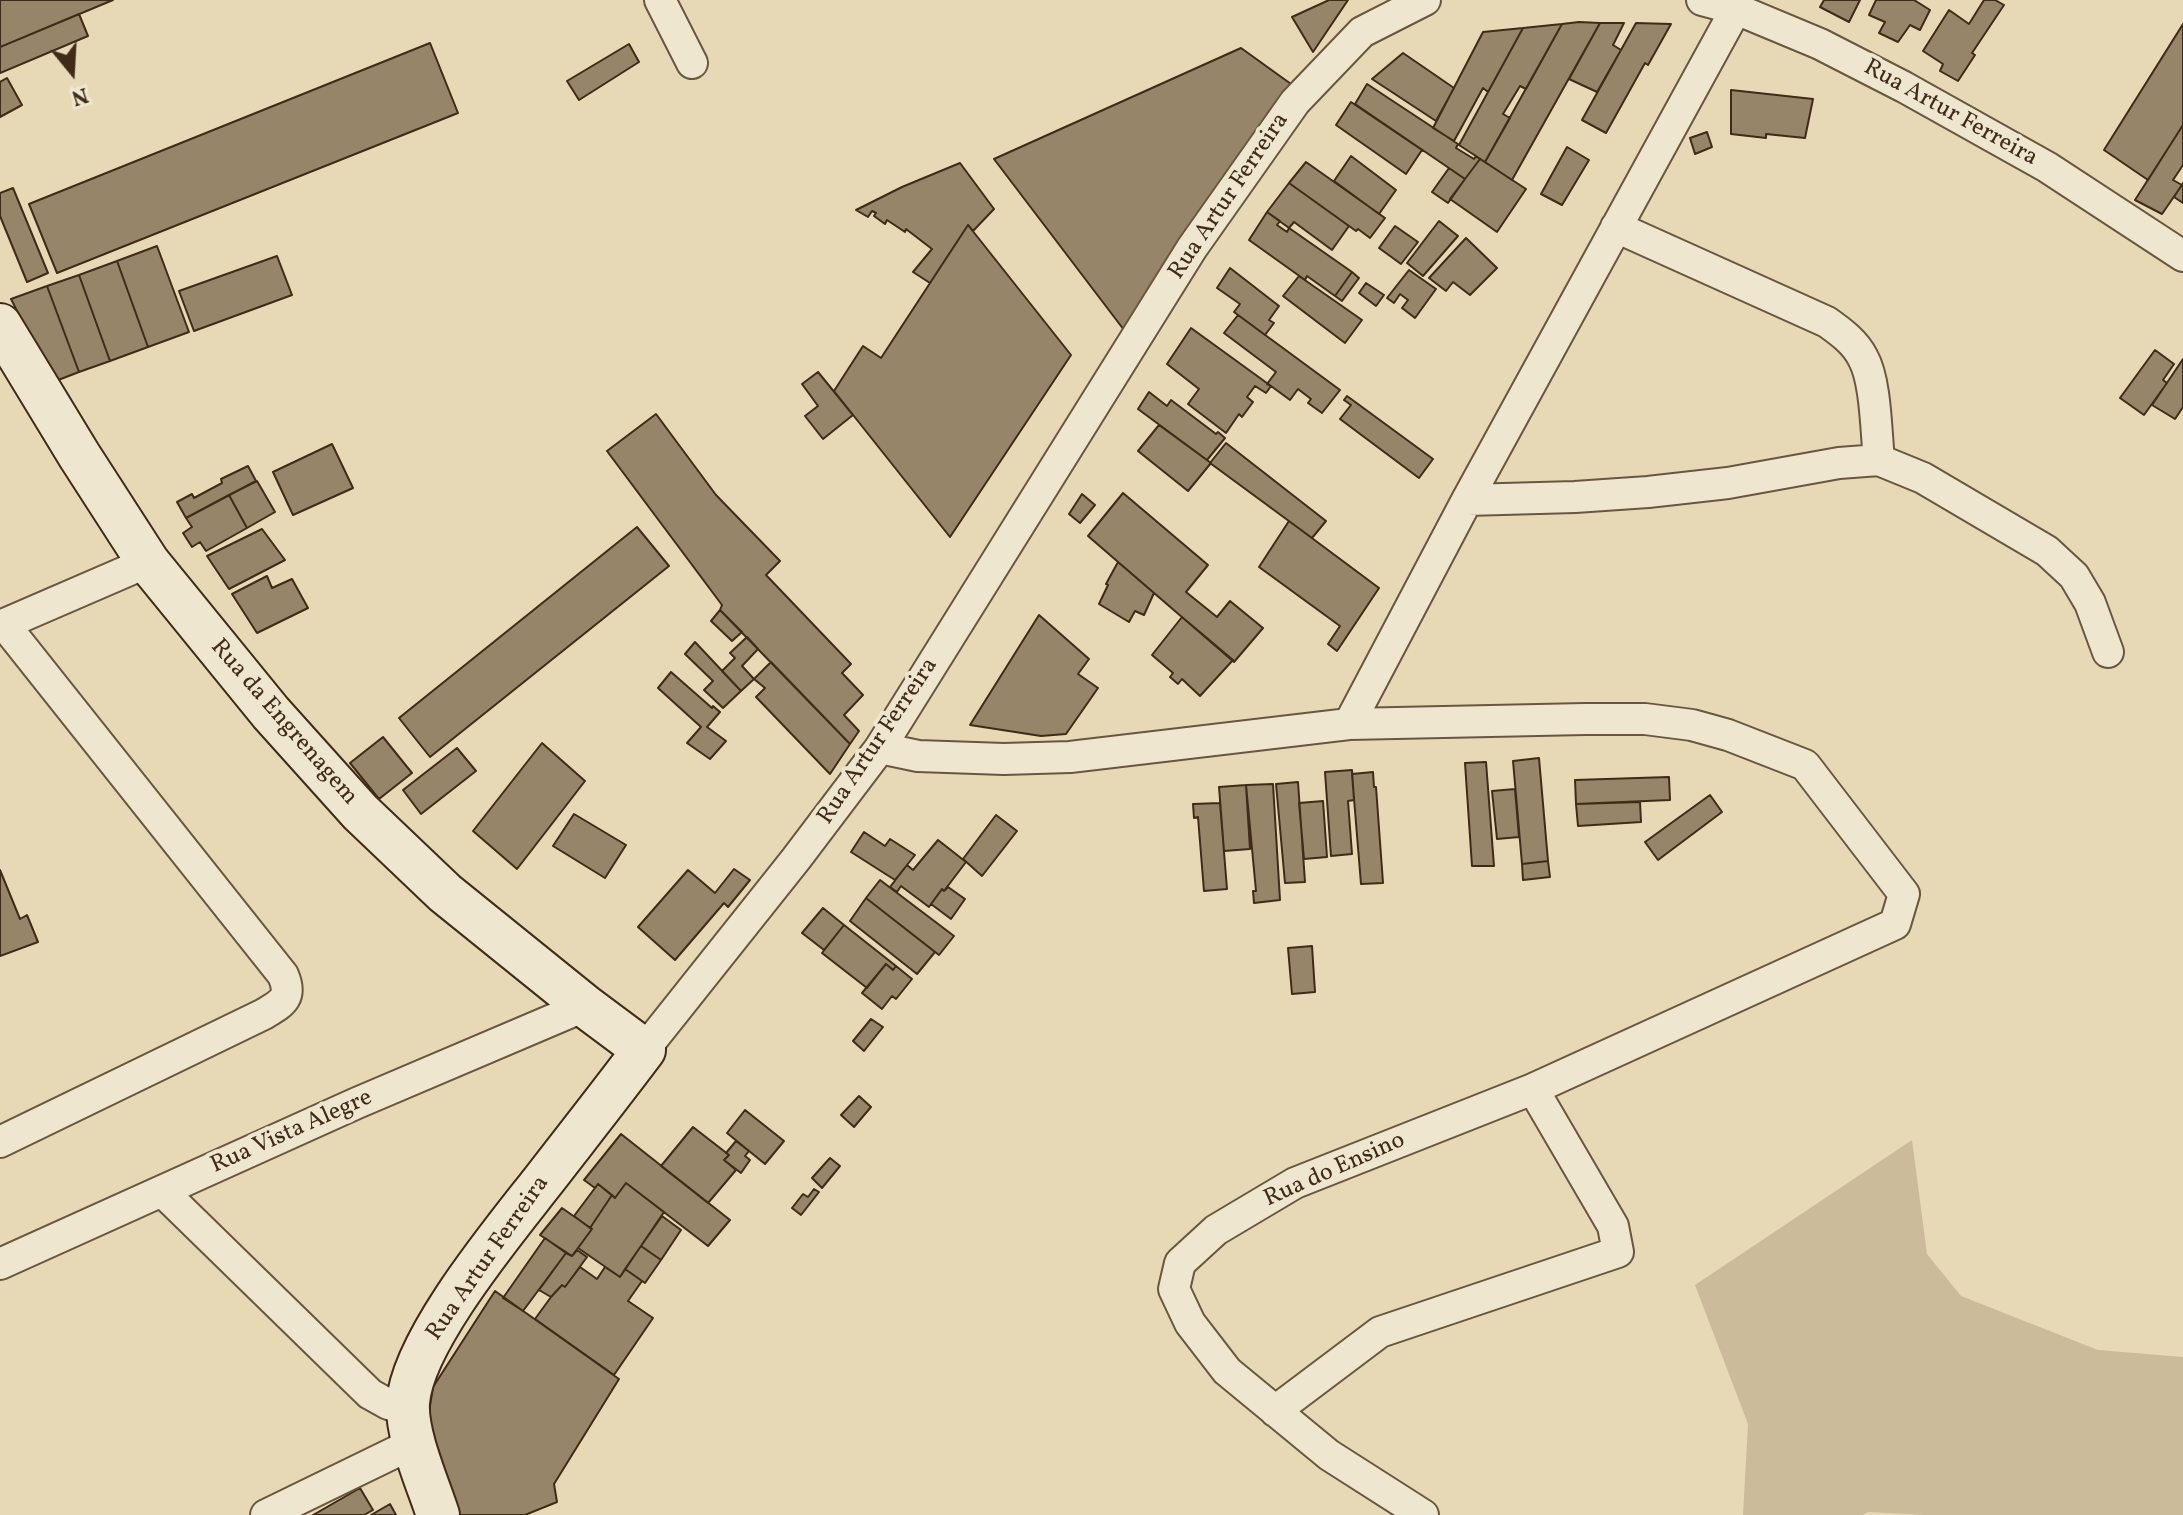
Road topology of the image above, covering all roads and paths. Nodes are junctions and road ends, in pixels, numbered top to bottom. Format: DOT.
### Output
graph roads {
  1 [pos="660,0"];
  2 [pos="1425,0"];
  3 [pos="1702,0"];
  4 [pos="1736,9"];
  5 [pos="692,63"];
  6 [pos="1616,227"];
  7 [pos="2183,256"];
  8 [pos="0,325"];
  9 [pos="1879,460"];
  10 [pos="1467,500"];
  11 [pos="148,562"];
  12 [pos="2,625"];
  13 [pos="2108,652"];
  14 [pos="1349,724"];
  15 [pos="880,748"];
  16 [pos="585,1006"];
  17 [pos="644,1050"];
  18 [pos="1533,1089"];
  19 [pos="0,1142"];
  20 [pos="162,1191"];
  21 [pos="0,1264"];
  22 [pos="1275,1411"];
  23 [pos="411,1425"];
  24 [pos="266,1515"];
  25 [pos="438,1515"];
  26 [pos="1423,1515"];
  1 -- 5 [label="street"];
  2 -- 15 [label="street, Rua Artur Ferreira"];
  3 -- 4 [label="street, Rua Artur Ferreira"];
  4 -- 6 [label="street"];
  4 -- 7 [label="street, Rua Artur Ferreira"];
  6 -- 9 [label="street"];
  6 -- 10 [label="street"];
  8 -- 11 [label="street, Rua da Engrenagem"];
  9 -- 10 [label="street"];
  9 -- 13 [label="street"];
  10 -- 14 [label="street"];
  11 -- 12 [label="street"];
  11 -- 16 [label="street, Rua da Engrenagem"];
  12 -- 19 [label="street"];
  14 -- 15 [label="street"];
  14 -- 18 [label="street, Rua do Ensino"];
  15 -- 17 [label="street, Rua Artur Ferreira"];
  16 -- 17 [label="street, Rua da Engrenagem"];
  16 -- 20 [label="street, Rua Vista Alegre"];
  17 -- 23 [label="street, Rua Artur Ferreira"];
  18 -- 22 [label="street"];
  18 -- 22 [label="street, Rua do Ensino"];
  20 -- 21 [label="street, Rua Vista Alegre"];
  20 -- 23 [label="street"];
  22 -- 26 [label="street, Rua do Ensino"];
  23 -- 24 [label="street"];
  23 -- 25 [label="street"];
}
